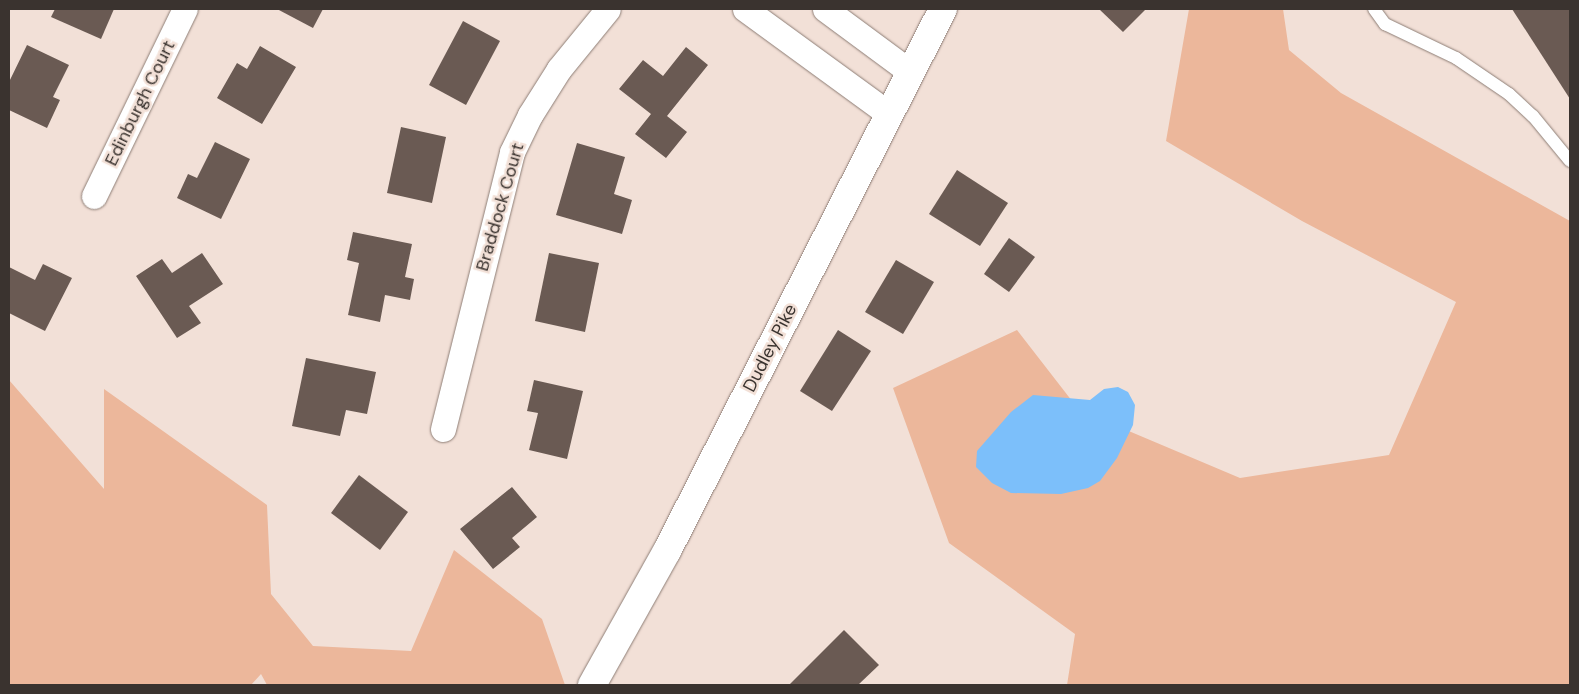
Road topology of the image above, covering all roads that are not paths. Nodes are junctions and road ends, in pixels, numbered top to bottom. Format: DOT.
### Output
graph roads {
  1 [pos="185,9"];
  2 [pos="608,9"];
  3 [pos="744,9"];
  4 [pos="826,9"];
  5 [pos="943,9"];
  6 [pos="1374,9"];
  7 [pos="910,72"];
  8 [pos="889,114"];
  9 [pos="1570,161"];
  10 [pos="94,196"];
  11 [pos="442,429"];
  12 [pos="592,685"];
  1 -- 10 [label="street, Edinburgh Court"];
  2 -- 11 [label="street, Braddock Court"];
  3 -- 8 [label="street"];
  4 -- 7 [label="street"];
  5 -- 7 [label="street, Dudley Pike"];
  6 -- 9 [label="lane"];
  7 -- 8 [label="street, Dudley Pike"];
  8 -- 12 [label="street, Dudley Pike"];
}
